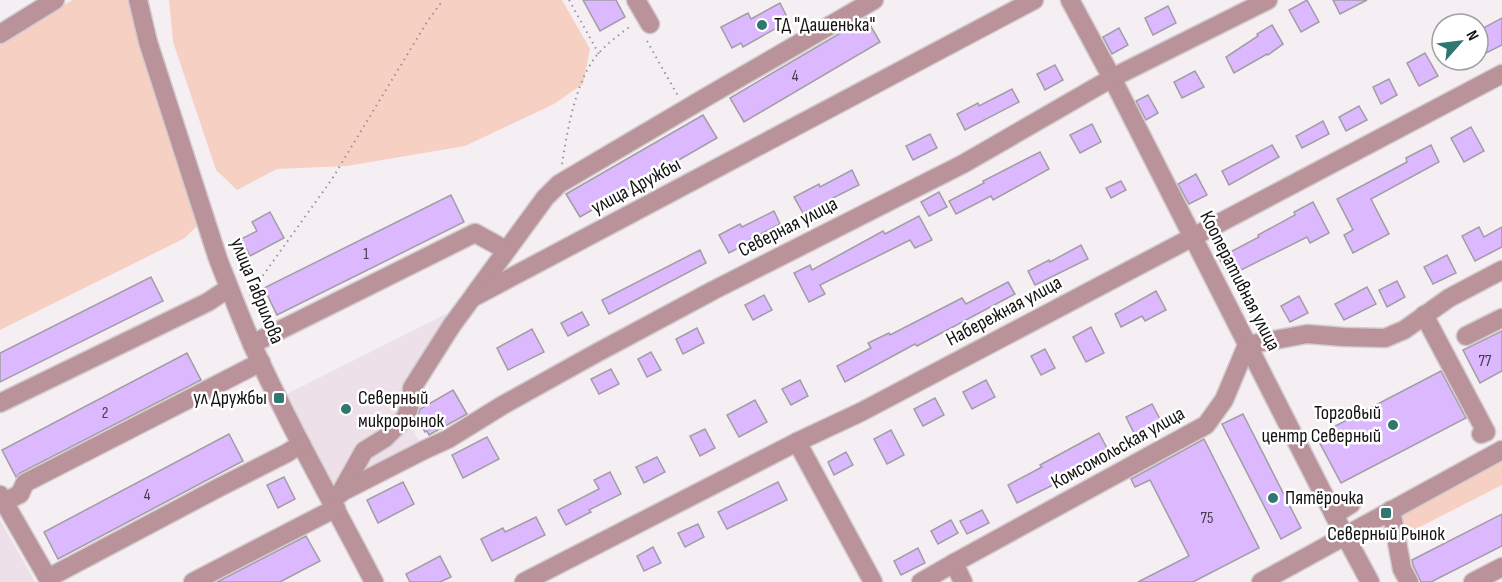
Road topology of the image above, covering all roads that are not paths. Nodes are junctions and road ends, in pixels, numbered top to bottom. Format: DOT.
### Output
graph roads {
  1 [pos="55,0"];
  2 [pos="138,0"];
  3 [pos="636,0"];
  4 [pos="874,0"];
  5 [pos="1034,0"];
  6 [pos="1070,0"];
  7 [pos="1268,0"];
  8 [pos="647,27"];
  9 [pos="0,34"];
  10 [pos="1502,74"];
  11 [pos="1112,78"];
  12 [pos="1192,237"];
  13 [pos="506,250"];
  14 [pos="1502,270"];
  15 [pos="229,288"];
  16 [pos="472,298"];
  17 [pos="1424,315"];
  18 [pos="1502,318"];
  19 [pos="1466,336"];
  20 [pos="252,344"];
  21 [pos="1247,345"];
  22 [pos="261,363"];
  23 [pos="0,403"];
  24 [pos="1481,434"];
  25 [pos="796,442"];
  26 [pos="301,444"];
  27 [pos="1502,450"];
  28 [pos="2,498"];
  29 [pos="335,500"];
  30 [pos="1351,504"];
  31 [pos="1391,510"];
  32 [pos="1334,515"];
  33 [pos="1346,537"];
  34 [pos="954,563"];
  35 [pos="1502,567"];
  36 [pos="49,580"];
  37 [pos="193,582"];
  38 [pos="374,582"];
  39 [pos="524,582"];
  40 [pos="873,582"];
  41 [pos="921,582"];
  42 [pos="963,582"];
  43 [pos="1261,582"];
  44 [pos="1370,582"];
  45 [pos="1409,582"];
  46 [pos="1473,582"];
  1 -- 9 [label="street"];
  2 -- 15 [label="street, улица Гаврилова"];
  3 -- 8 [label="street"];
  4 -- 13 [label="street"];
  5 -- 16 [label="street, улица Дружбы"];
  6 -- 11 [label="street, Кооперативная улица"];
  7 -- 11 [label="street, Северная улица"];
  10 -- 12 [label="street, Набережная улица"];
  11 -- 12 [label="street, Кооперативная улица"];
  11 -- 29 [label="street, Северная улица"];
  12 -- 21 [label="street, Кооперативная улица"];
  12 -- 25 [label="street, Набережная улица"];
  13 -- 16 [label="street"];
  13 -- 20 [label="street"];
  14 -- 17 [label="street"];
  15 -- 20 [label="street, улица Гаврилова"];
  15 -- 23 [label="street"];
  16 -- 29 [label="street, улица Дружбы"];
  17 -- 21 [label="street"];
  17 -- 24 [label="street"];
  18 -- 19 [label="street"];
  20 -- 22 [label="street, улица Гаврилова"];
  21 -- 32 [label="street, Кооперативная улица"];
  21 -- 34 [label="street, Комсомольская улица"];
  22 -- 26 [label="street, улица Гаврилова"];
  22 -- 28 [label="street"];
  25 -- 39 [label="street, Набережная улица"];
  25 -- 40 [label="street"];
  26 -- 29 [label="street, улица Гаврилова"];
  26 -- 36 [label="street"];
  27 -- 31 [label="street"];
  28 -- 36 [label="street"];
  29 -- 37 [label="street, Северная улица"];
  29 -- 38 [label="street, улица Гаврилова"];
  30 -- 32 [label="street"];
  31 -- 33 [label="street"];
  31 -- 45 [label="street"];
  32 -- 33 [label="street, Кооперативная улица"];
  33 -- 43 [label="street"];
  33 -- 44 [label="street, Кооперативная улица"];
  34 -- 41 [label="street, Комсомольская улица"];
  34 -- 42 [label="street"];
  35 -- 46 [label="street"];
}
